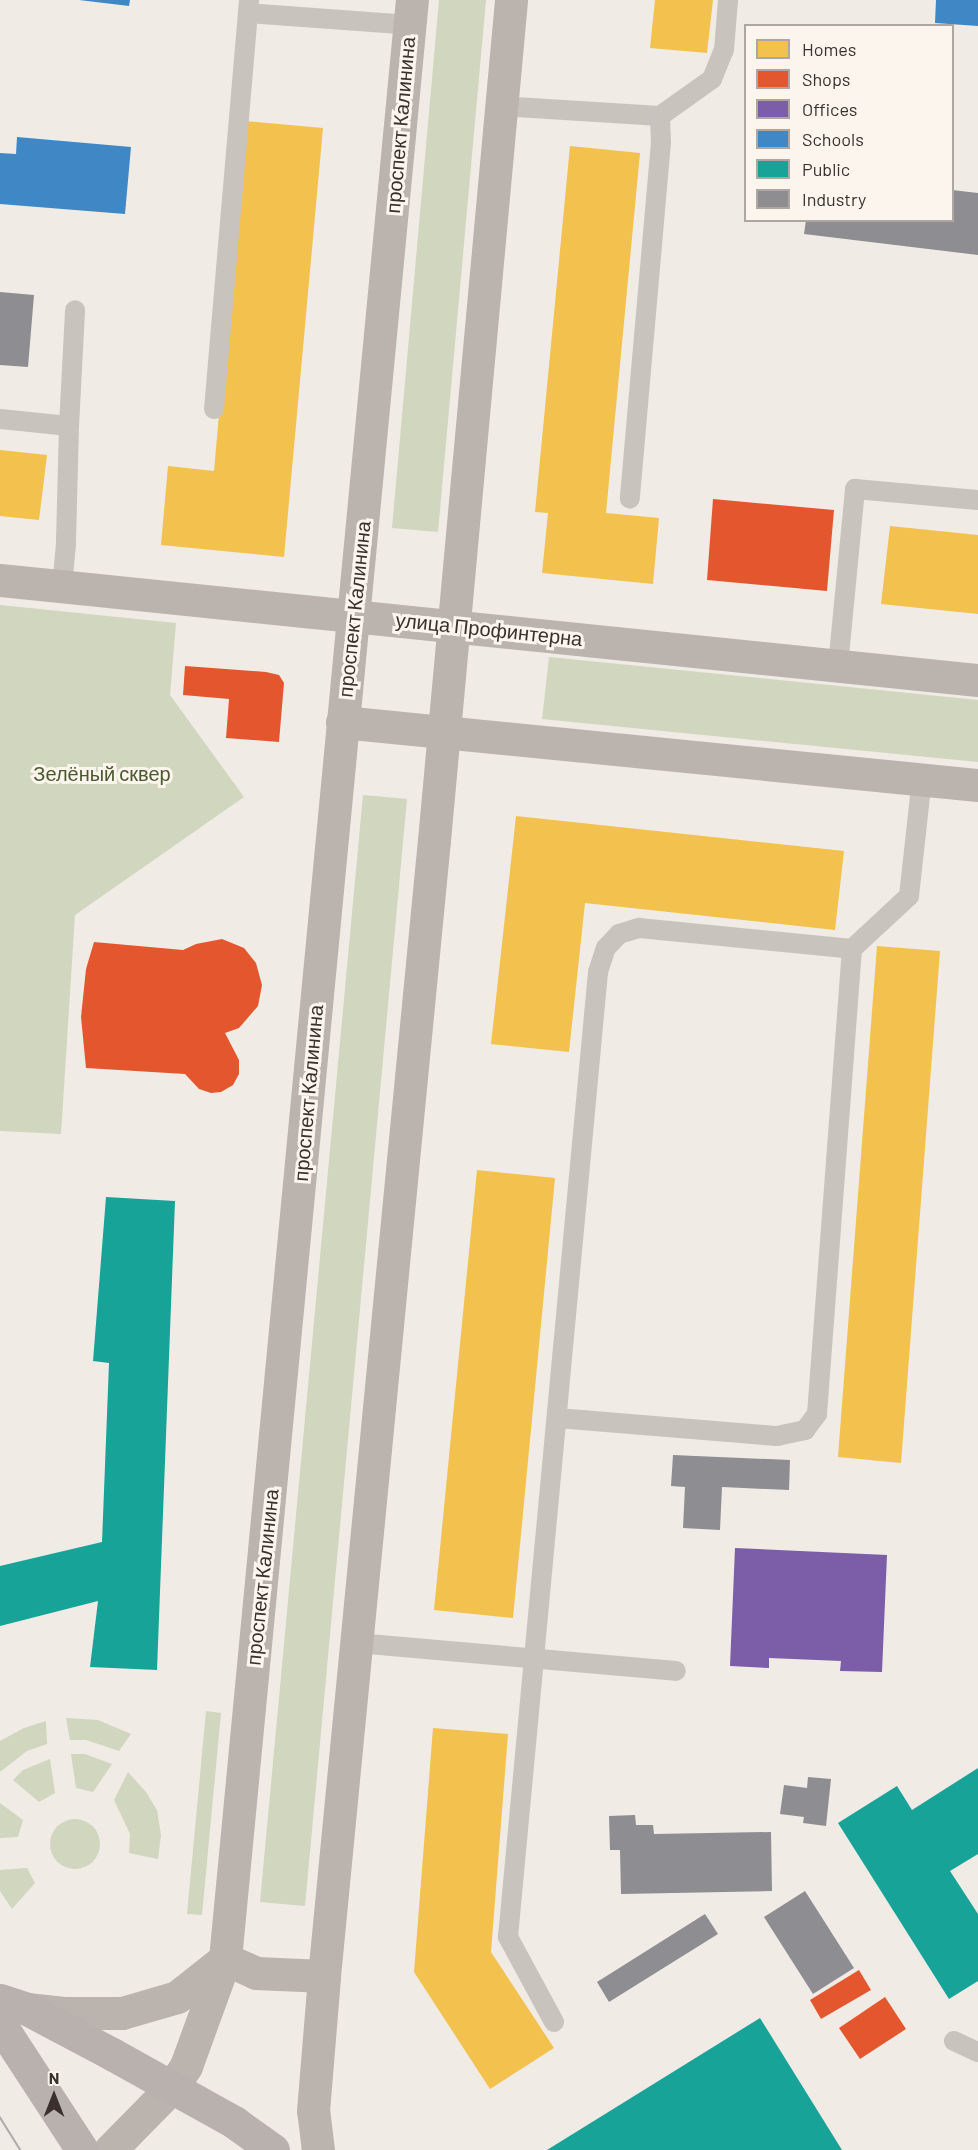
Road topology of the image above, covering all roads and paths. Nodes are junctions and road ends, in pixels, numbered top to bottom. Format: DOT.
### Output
graph roads {
  1 [pos="511,0"];
  2 [pos="728,0"];
  3 [pos="249,7"];
  4 [pos="411,12"];
  5 [pos="501,106"];
  6 [pos="660,116"];
  7 [pos="75,310"];
  8 [pos="214,409"];
  9 [pos="0,419"];
  10 [pos="69,426"];
  11 [pos="630,499"];
  12 [pos="978,500"];
  13 [pos="0,579"];
  14 [pos="62,586"];
  15 [pos="352,616"];
  16 [pos="453,626"];
  17 [pos="838,666"];
  18 [pos="978,680"];
  19 [pos="342,722"];
  20 [pos="443,732"];
  21 [pos="922,779"];
  22 [pos="978,785"];
  23 [pos="852,949"];
  24 [pos="557,1418"];
  25 [pos="357,1643"];
  26 [pos="535,1659"];
  27 [pos="676,1671"];
  28 [pos="225,1959"];
  29 [pos="324,1976"];
  30 [pos="9,2011"];
  31 [pos="554,2022"];
  32 [pos="954,2041"];
  33 [pos="978,2052"];
  34 [pos="172,2087"];
  35 [pos="82,2150"];
  36 [pos="110,2150"];
  37 [pos="273,2150"];
  38 [pos="318,2150"];
  1 -- 5 [label="main road"];
  2 -- 6 [label="lane"];
  3 -- 4 [label="lane"];
  3 -- 8 [label="lane"];
  4 -- 15 [label="main road, проспект Калинина"];
  5 -- 6 [label="lane"];
  5 -- 16 [label="main road"];
  6 -- 11 [label="lane"];
  7 -- 10 [label="lane"];
  9 -- 10 [label="lane"];
  10 -- 14 [label="lane"];
  12 -- 17 [label="lane"];
  13 -- 14 [label="main road, улица Профинтерна"];
  14 -- 15 [label="main road, улица Профинтерна"];
  15 -- 16 [label="main road, улица Профинтерна"];
  15 -- 19 [label="main road, проспект Калинина"];
  16 -- 17 [label="main road, улица Профинтерна"];
  16 -- 20 [label="main road"];
  17 -- 18 [label="main road, улица Профинтерна"];
  19 -- 20 [label="main road"];
  19 -- 28 [label="main road, проспект Калинина"];
  20 -- 21 [label="main road"];
  20 -- 25 [label="main road"];
  21 -- 22 [label="main road"];
  21 -- 23 [label="lane"];
  23 -- 24 [label="lane"];
  23 -- 24 [label="lane"];
  24 -- 26 [label="lane"];
  25 -- 26 [label="lane"];
  25 -- 29 [label="main road"];
  26 -- 27 [label="lane"];
  26 -- 31 [label="lane"];
  28 -- 29 [label="main road"];
  28 -- 30 [label="main road"];
  28 -- 34 [label="main road, проспект Калинина"];
  29 -- 38 [label="main road"];
  30 -- 34 [label="main road"];
  30 -- 35 [label="main road"];
  32 -- 33 [label="lane"];
  34 -- 36 [label="main road, проспект Калинина"];
  34 -- 37 [label="main road"];
}
